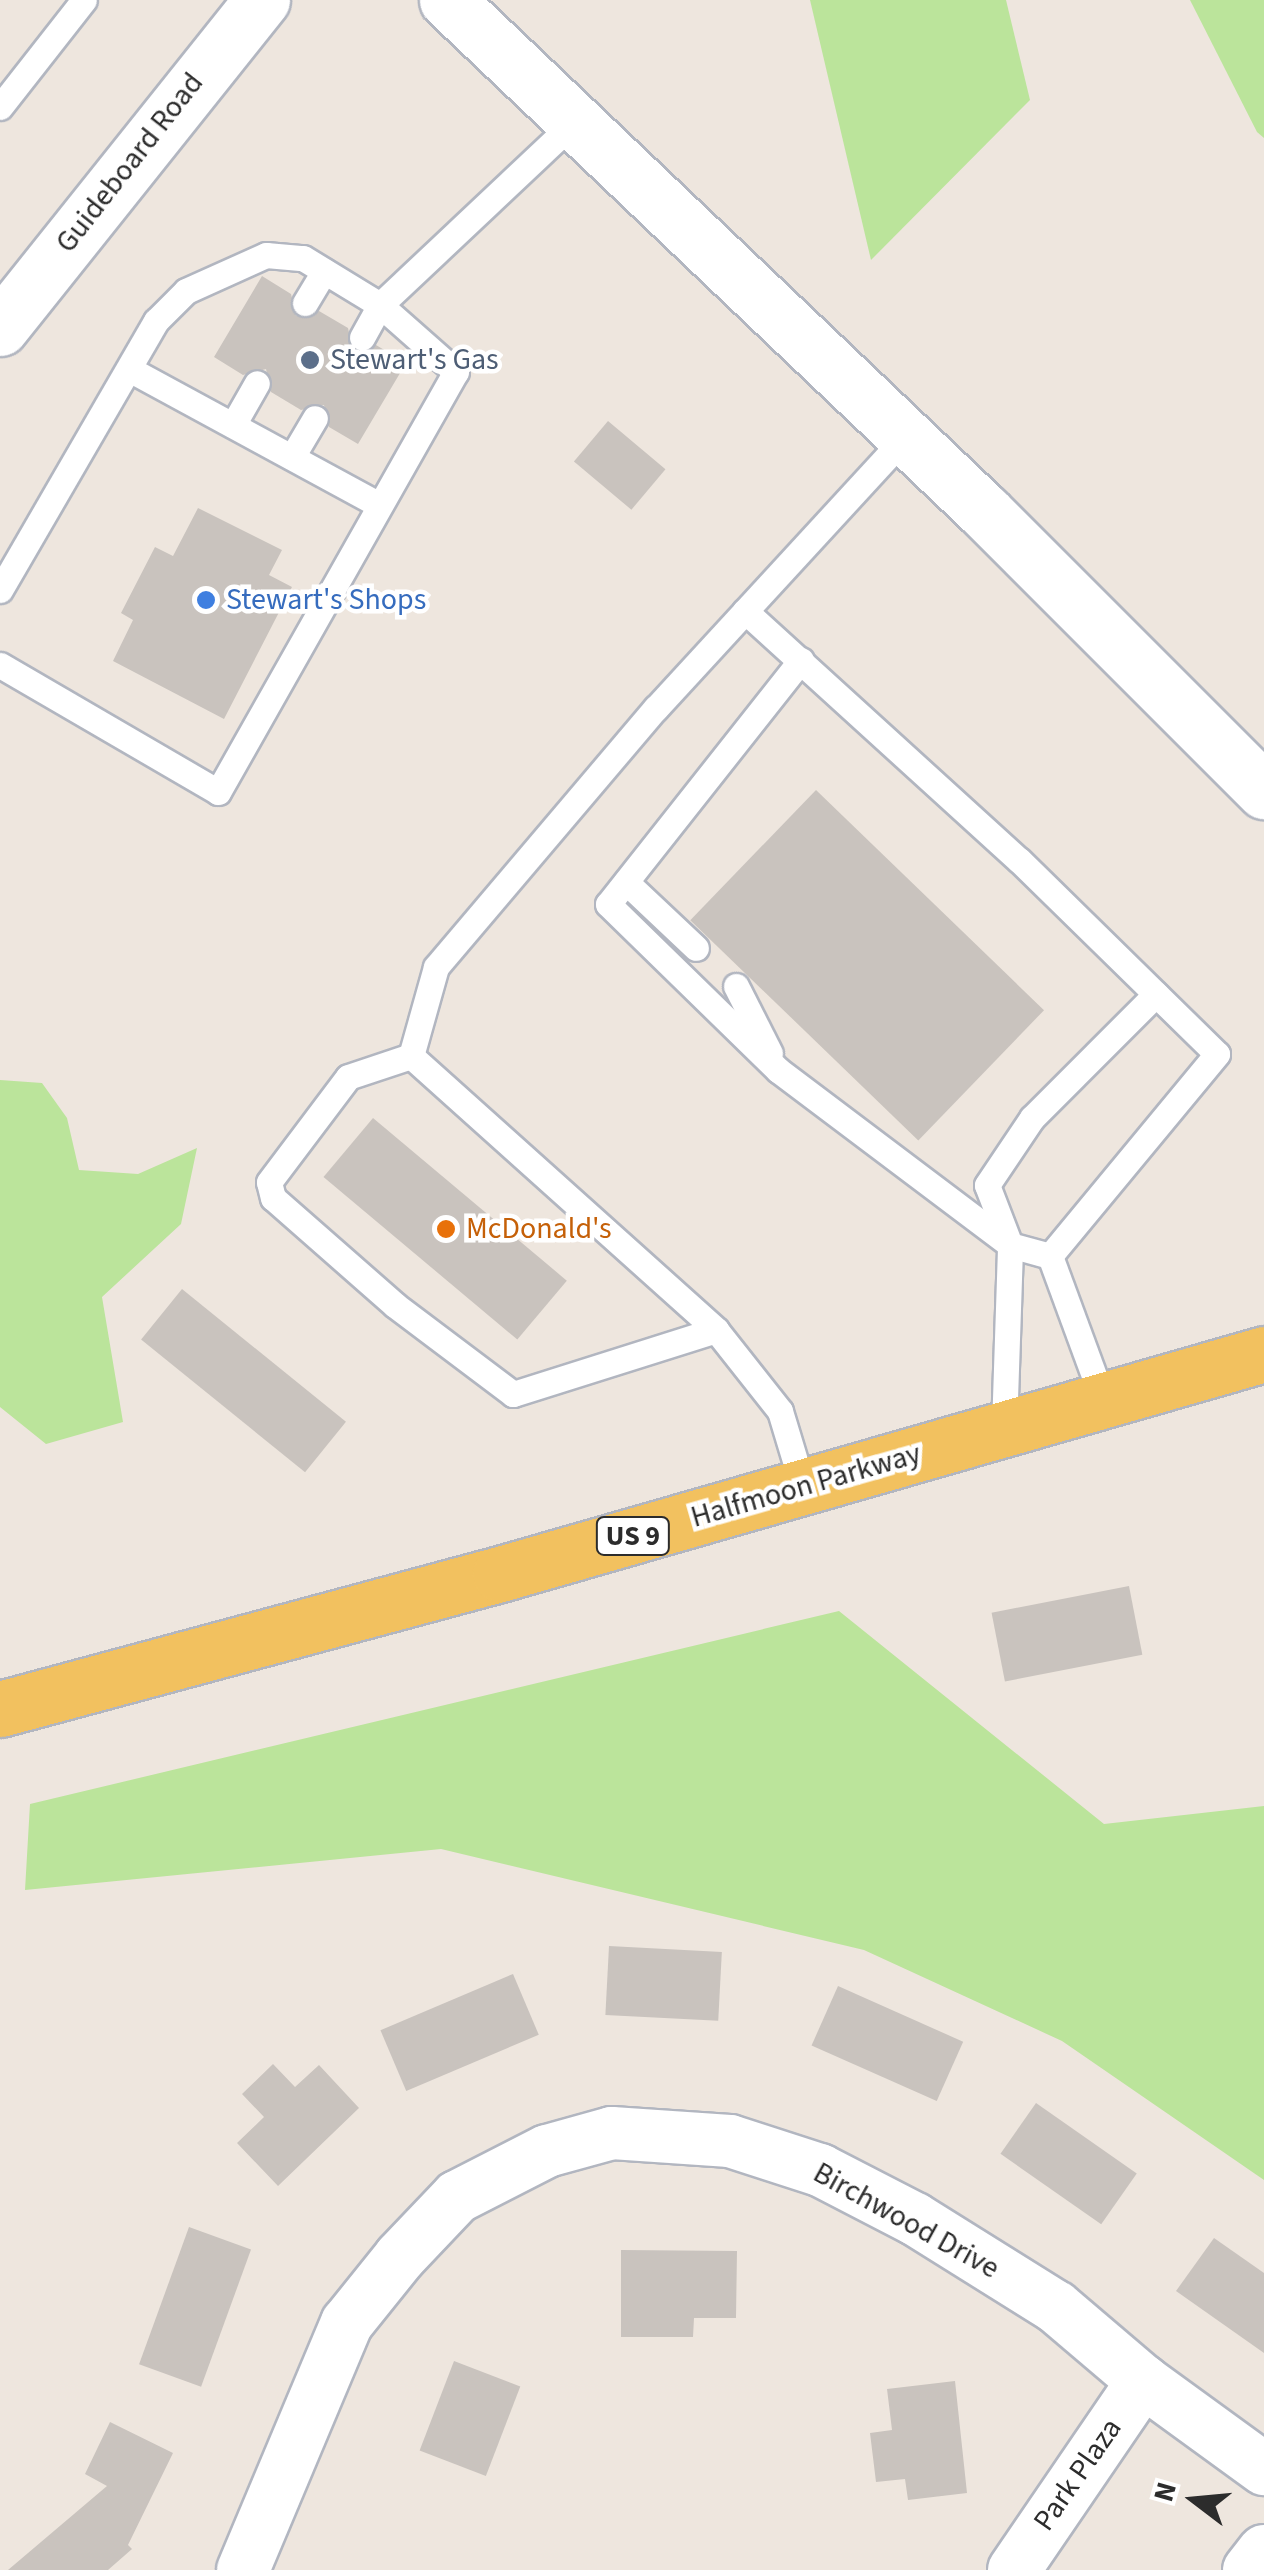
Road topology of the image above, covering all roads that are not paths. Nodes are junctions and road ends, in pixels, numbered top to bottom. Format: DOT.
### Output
graph roads {
  1 [pos="84,0"];
  2 [pos="262,0"];
  3 [pos="447,0"];
  4 [pos="0,108"];
  5 [pos="574,122"];
  6 [pos="324,271"];
  7 [pos="305,302"];
  8 [pos="380,306"];
  9 [pos="0,328"];
  10 [pos="362,337"];
  11 [pos="129,369"];
  12 [pos="257,384"];
  13 [pos="314,418"];
  14 [pos="233,424"];
  15 [pos="904,436"];
  16 [pos="292,456"];
  17 [pos="380,505"];
  18 [pos="0,590"];
  19 [pos="746,610"];
  20 [pos="801,660"];
  21 [pos="0,664"];
  22 [pos="1264,791"];
  23 [pos="626,882"];
  24 [pos="696,948"];
  25 [pos="736,986"];
  26 [pos="1156,994"];
  27 [pos="412,1056"];
  28 [pos="778,1070"];
  29 [pos="1010,1245"];
  30 [pos="1050,1256"];
  31 [pos="716,1330"];
  32 [pos="1264,1354"];
  33 [pos="1103,1400"];
  34 [pos="1004,1429"];
  35 [pos="803,1487"];
  36 [pos="0,1709"];
  37 [pos="1143,2381"];
  38 [pos="1264,2468"];
  39 [pos="1264,2550"];
  40 [pos="242,2570"];
  41 [pos="1014,2570"];
  42 [pos="1249,2570"];
  1 -- 4 [label="lane"];
  2 -- 9 [label="main road, Guideboard Road"];
  3 -- 5 [label="main road"];
  5 -- 8 [label="lane"];
  5 -- 15 [label="main road"];
  6 -- 7 [label="lane"];
  6 -- 8 [label="lane"];
  6 -- 11 [label="lane"];
  8 -- 10 [label="lane"];
  8 -- 17 [label="lane"];
  11 -- 14 [label="lane"];
  11 -- 18 [label="lane"];
  12 -- 14 [label="lane"];
  13 -- 16 [label="lane"];
  14 -- 16 [label="lane"];
  15 -- 19 [label="lane"];
  15 -- 22 [label="main road"];
  16 -- 17 [label="lane"];
  17 -- 21 [label="lane"];
  19 -- 20 [label="lane"];
  19 -- 27 [label="lane"];
  20 -- 23 [label="lane"];
  20 -- 26 [label="lane"];
  23 -- 24 [label="lane"];
  23 -- 28 [label="lane"];
  25 -- 28 [label="lane"];
  26 -- 29 [label="lane"];
  26 -- 30 [label="lane"];
  27 -- 31 [label="lane"];
  27 -- 31 [label="lane"];
  28 -- 29 [label="lane"];
  29 -- 30 [label="lane"];
  29 -- 34 [label="lane"];
  30 -- 33 [label="lane"];
  31 -- 35 [label="lane"];
  32 -- 33 [label="main road, Halfmoon Parkway / US 9"];
  33 -- 34 [label="main road, Halfmoon Parkway / US 9"];
  34 -- 35 [label="main road, Halfmoon Parkway / US 9"];
  35 -- 36 [label="main road, Halfmoon Parkway / US 9"];
  37 -- 38 [label="street, Birchwood Drive"];
  37 -- 40 [label="street, Birchwood Drive"];
  37 -- 41 [label="street, Park Plaza"];
  39 -- 42 [label="street"];
}
